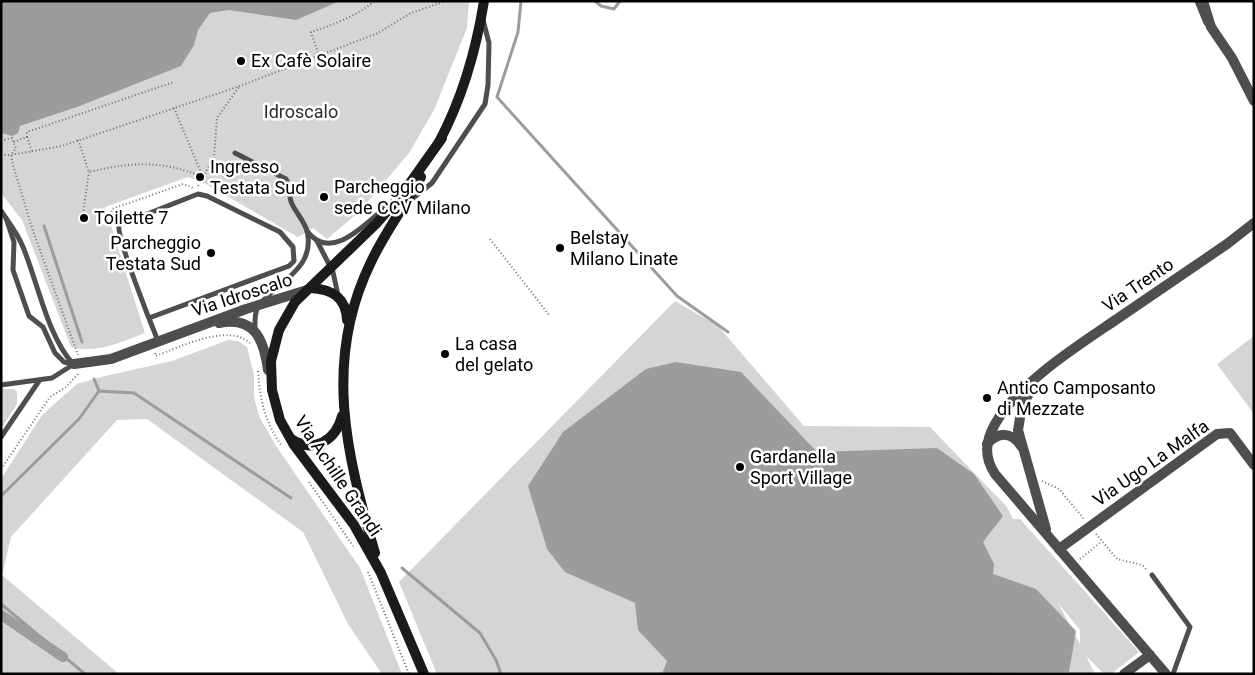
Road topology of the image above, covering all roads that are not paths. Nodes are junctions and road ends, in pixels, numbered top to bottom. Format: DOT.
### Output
graph roads {
  1 [pos="484,1"];
  2 [pos="490,1"];
  3 [pos="1197,1"];
  4 [pos="1203,1"];
  5 [pos="482,14"];
  6 [pos="1217,37"];
  7 [pos="1254,101"];
  8 [pos="234,153"];
  9 [pos="405,198"];
  10 [pos="1,211"];
  11 [pos="6,218"];
  12 [pos="1254,223"];
  13 [pos="307,231"];
  14 [pos="318,241"];
  15 [pos="331,268"];
  16 [pos="309,289"];
  17 [pos="338,296"];
  18 [pos="259,305"];
  19 [pos="149,318"];
  20 [pos="347,328"];
  21 [pos="186,330"];
  22 [pos="254,331"];
  23 [pos="155,342"];
  24 [pos="77,364"];
  25 [pos="1042,374"];
  26 [pos="39,381"];
  27 [pos="1,385"];
  28 [pos="272,390"];
  29 [pos="343,413"];
  30 [pos="1,437"];
  31 [pos="290,439"];
  32 [pos="987,444"];
  33 [pos="1022,446"];
  34 [pos="1254,465"];
  35 [pos="1050,538"];
  36 [pos="1059,549"];
  37 [pos="381,573"];
  38 [pos="1152,575"];
  39 [pos="1150,655"];
  40 [pos="424,674"];
  41 [pos="1124,674"];
  42 [pos="1166,674"];
  43 [pos="1172,674"];
  1 -- 5 [label="main road"];
  2 -- 5 [label="lane"];
  3 -- 6 [label="lane"];
  4 -- 6 [label="street"];
  5 -- 9 [label="main road"];
  5 -- 9 [label="lane"];
  6 -- 7 [label="street"];
  8 -- 13 [label="lane"];
  9 -- 14 [label="lane"];
  9 -- 15 [label="main road, Via Achille Grandi"];
  9 -- 20 [label="main road"];
  10 -- 11 [label="lane"];
  11 -- 24 [label="lane"];
  11 -- 24 [label="lane"];
  12 -- 25 [label="street, Via Trento"];
  13 -- 14 [label="lane"];
  13 -- 18 [label="lane"];
  14 -- 15 [label="lane"];
  15 -- 16 [label="main road, Via Achille Grandi"];
  15 -- 17 [label="lane"];
  16 -- 17 [label="main road"];
  16 -- 18 [label="street, Via Idroscalo"];
  16 -- 28 [label="main road, Via Achille Grandi"];
  17 -- 20 [label="main road"];
  18 -- 21 [label="street, Via Idroscalo"];
  18 -- 22 [label="lane"];
  19 -- 19 [label="lane"];
  19 -- 23 [label="lane"];
  20 -- 29 [label="main road, Via Achille Grandi"];
  21 -- 22 [label="street, Via Idroscalo"];
  21 -- 23 [label="street, Via Idroscalo"];
  22 -- 28 [label="street"];
  23 -- 24 [label="street, Via Idroscalo"];
  24 -- 26 [label="lane"];
  25 -- 32 [label="street, Via Trento"];
  25 -- 33 [label="street, Via Trento"];
  26 -- 27 [label="lane"];
  26 -- 30 [label="lane"];
  28 -- 31 [label="main road, Via Achille Grandi"];
  29 -- 31 [label="main road"];
  29 -- 37 [label="main road, Via Achille Grandi"];
  31 -- 37 [label="main road, Via Achille Grandi"];
  32 -- 33 [label="street"];
  32 -- 35 [label="street"];
  33 -- 35 [label="street, Via Trento"];
  34 -- 36 [label="street, Via Ugo La Malfa"];
  35 -- 36 [label="street"];
  36 -- 39 [label="street"];
  37 -- 40 [label="main road, Via Achille Grandi"];
  38 -- 43 [label="lane"];
  39 -- 41 [label="street"];
  39 -- 42 [label="street"];
}
